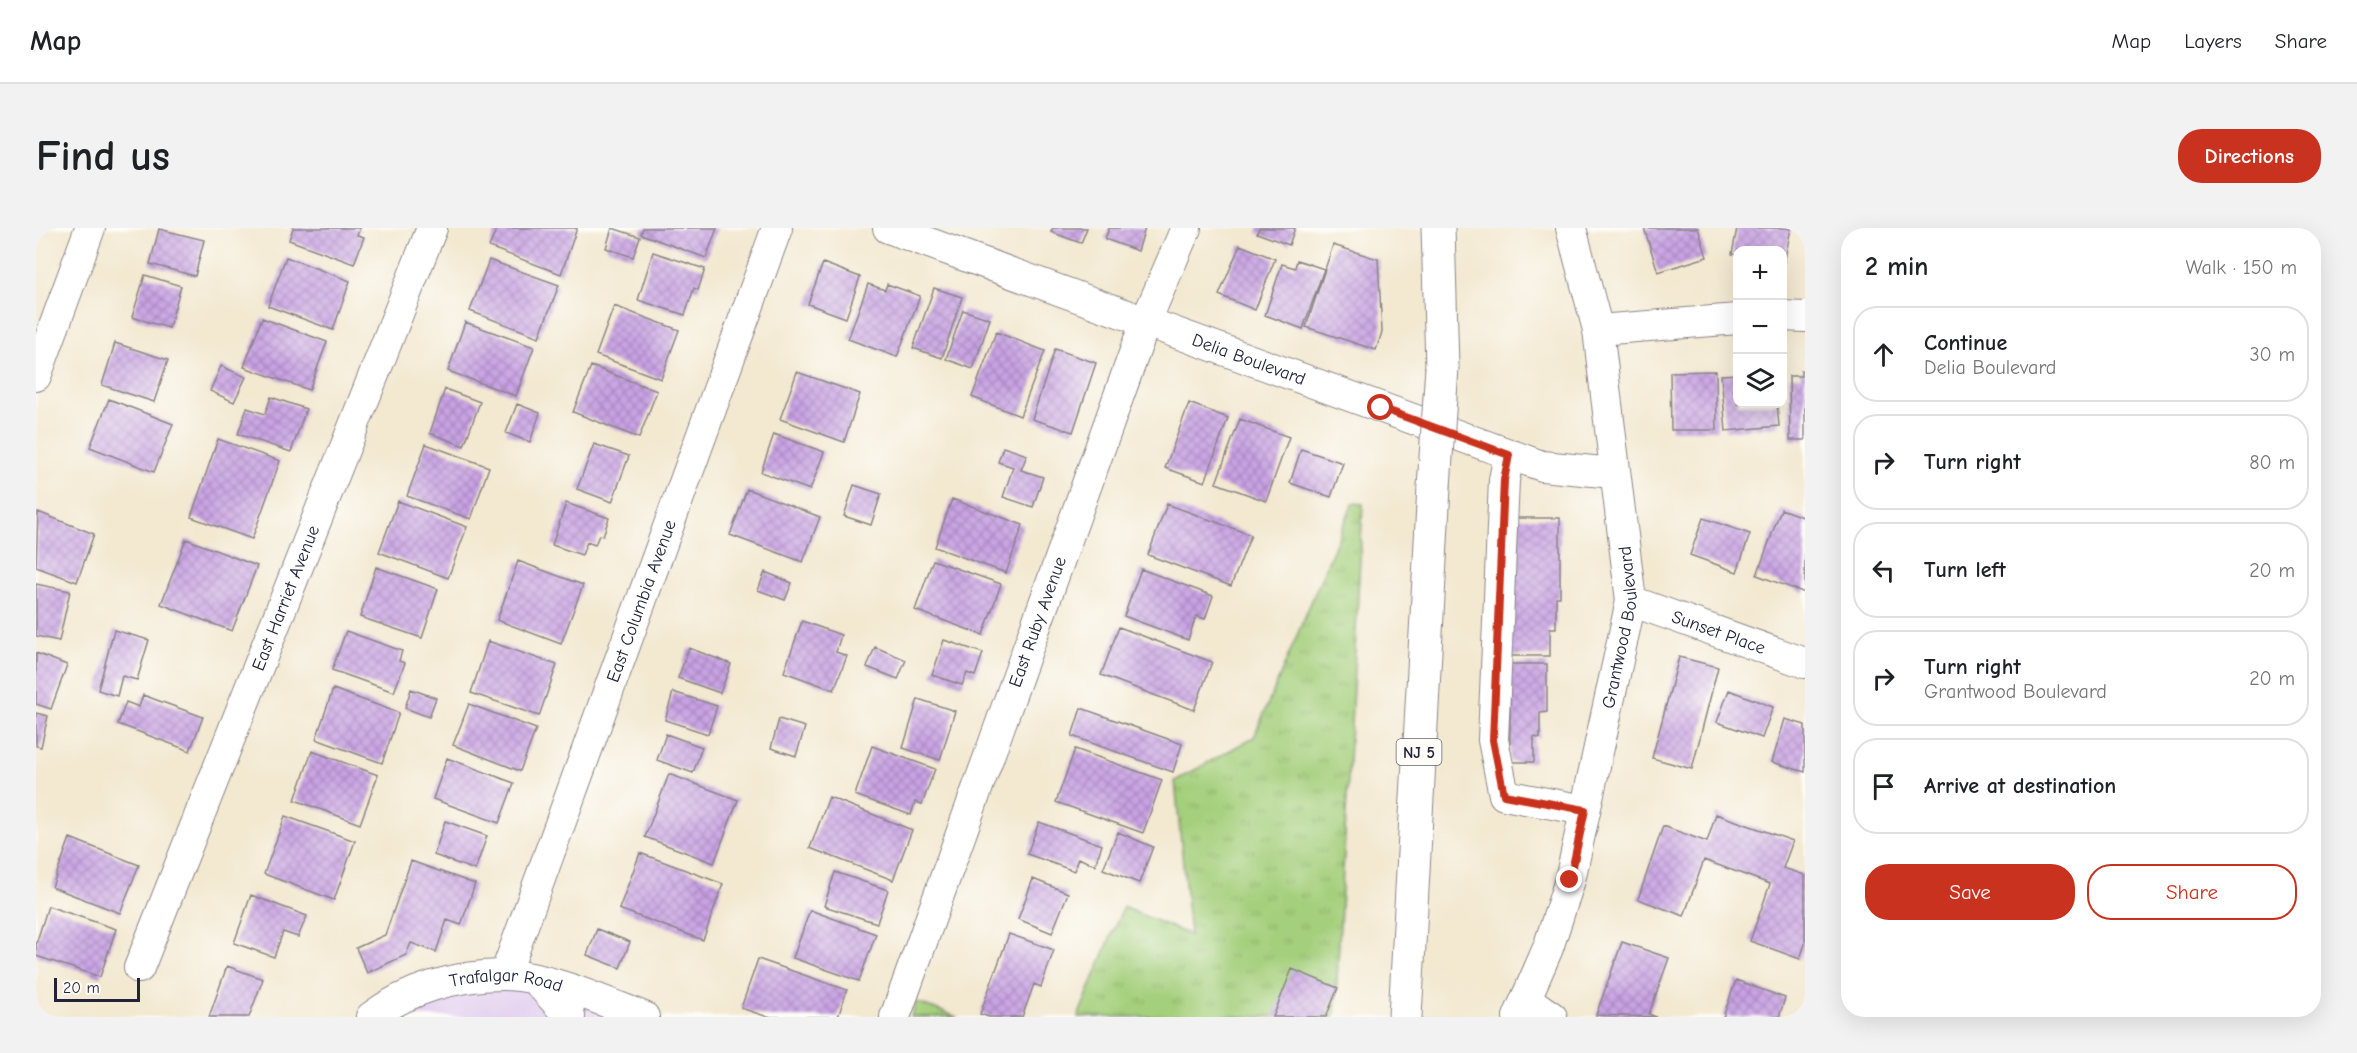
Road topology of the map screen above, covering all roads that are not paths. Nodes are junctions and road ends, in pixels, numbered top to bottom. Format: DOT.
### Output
graph roads {
  1 [pos="90,228"];
  2 [pos="432,228"];
  3 [pos="777,228"];
  4 [pos="888,228"];
  5 [pos="1186,228"];
  6 [pos="1438,228"];
  7 [pos="1571,228"];
  8 [pos="1787,316"];
  9 [pos="1805,317"];
  10 [pos="1733,319"];
  11 [pos="1146,323"];
  12 [pos="1598,330"];
  13 [pos="36,376"];
  14 [pos="1509,455"];
  15 [pos="1613,473"];
  16 [pos="1631,601"];
  17 [pos="1805,663"];
  18 [pos="1585,810"];
  19 [pos="139,968"];
  20 [pos="505,975"];
  21 [pos="537,981"];
  22 [pos="1522,1008"];
  23 [pos="371,1017"];
  24 [pos="570,1017"];
  25 [pos="644,1017"];
  26 [pos="896,1017"];
  27 [pos="1405,1017"];
  28 [pos="1552,1017"];
  1 -- 13 [label="street"];
  2 -- 19 [label="street, East Harriet Avenue"];
  3 -- 20 [label="street, East Columbia Avenue"];
  4 -- 11 [label="street, Delia Boulevard"];
  5 -- 11 [label="street, East Ruby Avenue"];
  6 -- 27 [label="main road, NJ 5, bridge"];
  7 -- 12 [label="street, Grantwood Boulevard"];
  8 -- 9 [label="street"];
  10 -- 12 [label="street"];
  11 -- 14 [label="street, Delia Boulevard"];
  11 -- 26 [label="street, East Ruby Avenue"];
  12 -- 15 [label="street, Grantwood Boulevard"];
  14 -- 15 [label="street, Delia Boulevard"];
  14 -- 18 [label="street"];
  15 -- 16 [label="street, Grantwood Boulevard"];
  16 -- 17 [label="street, Sunset Place"];
  16 -- 18 [label="street, Grantwood Boulevard"];
  18 -- 22 [label="street, Grantwood Boulevard"];
  20 -- 21 [label="street, Trafalgar Road"];
  20 -- 23 [label="street, Trafalgar Road"];
  21 -- 24 [label="street"];
  21 -- 25 [label="street, Trafalgar Road"];
  22 -- 28 [label="street"];
}
